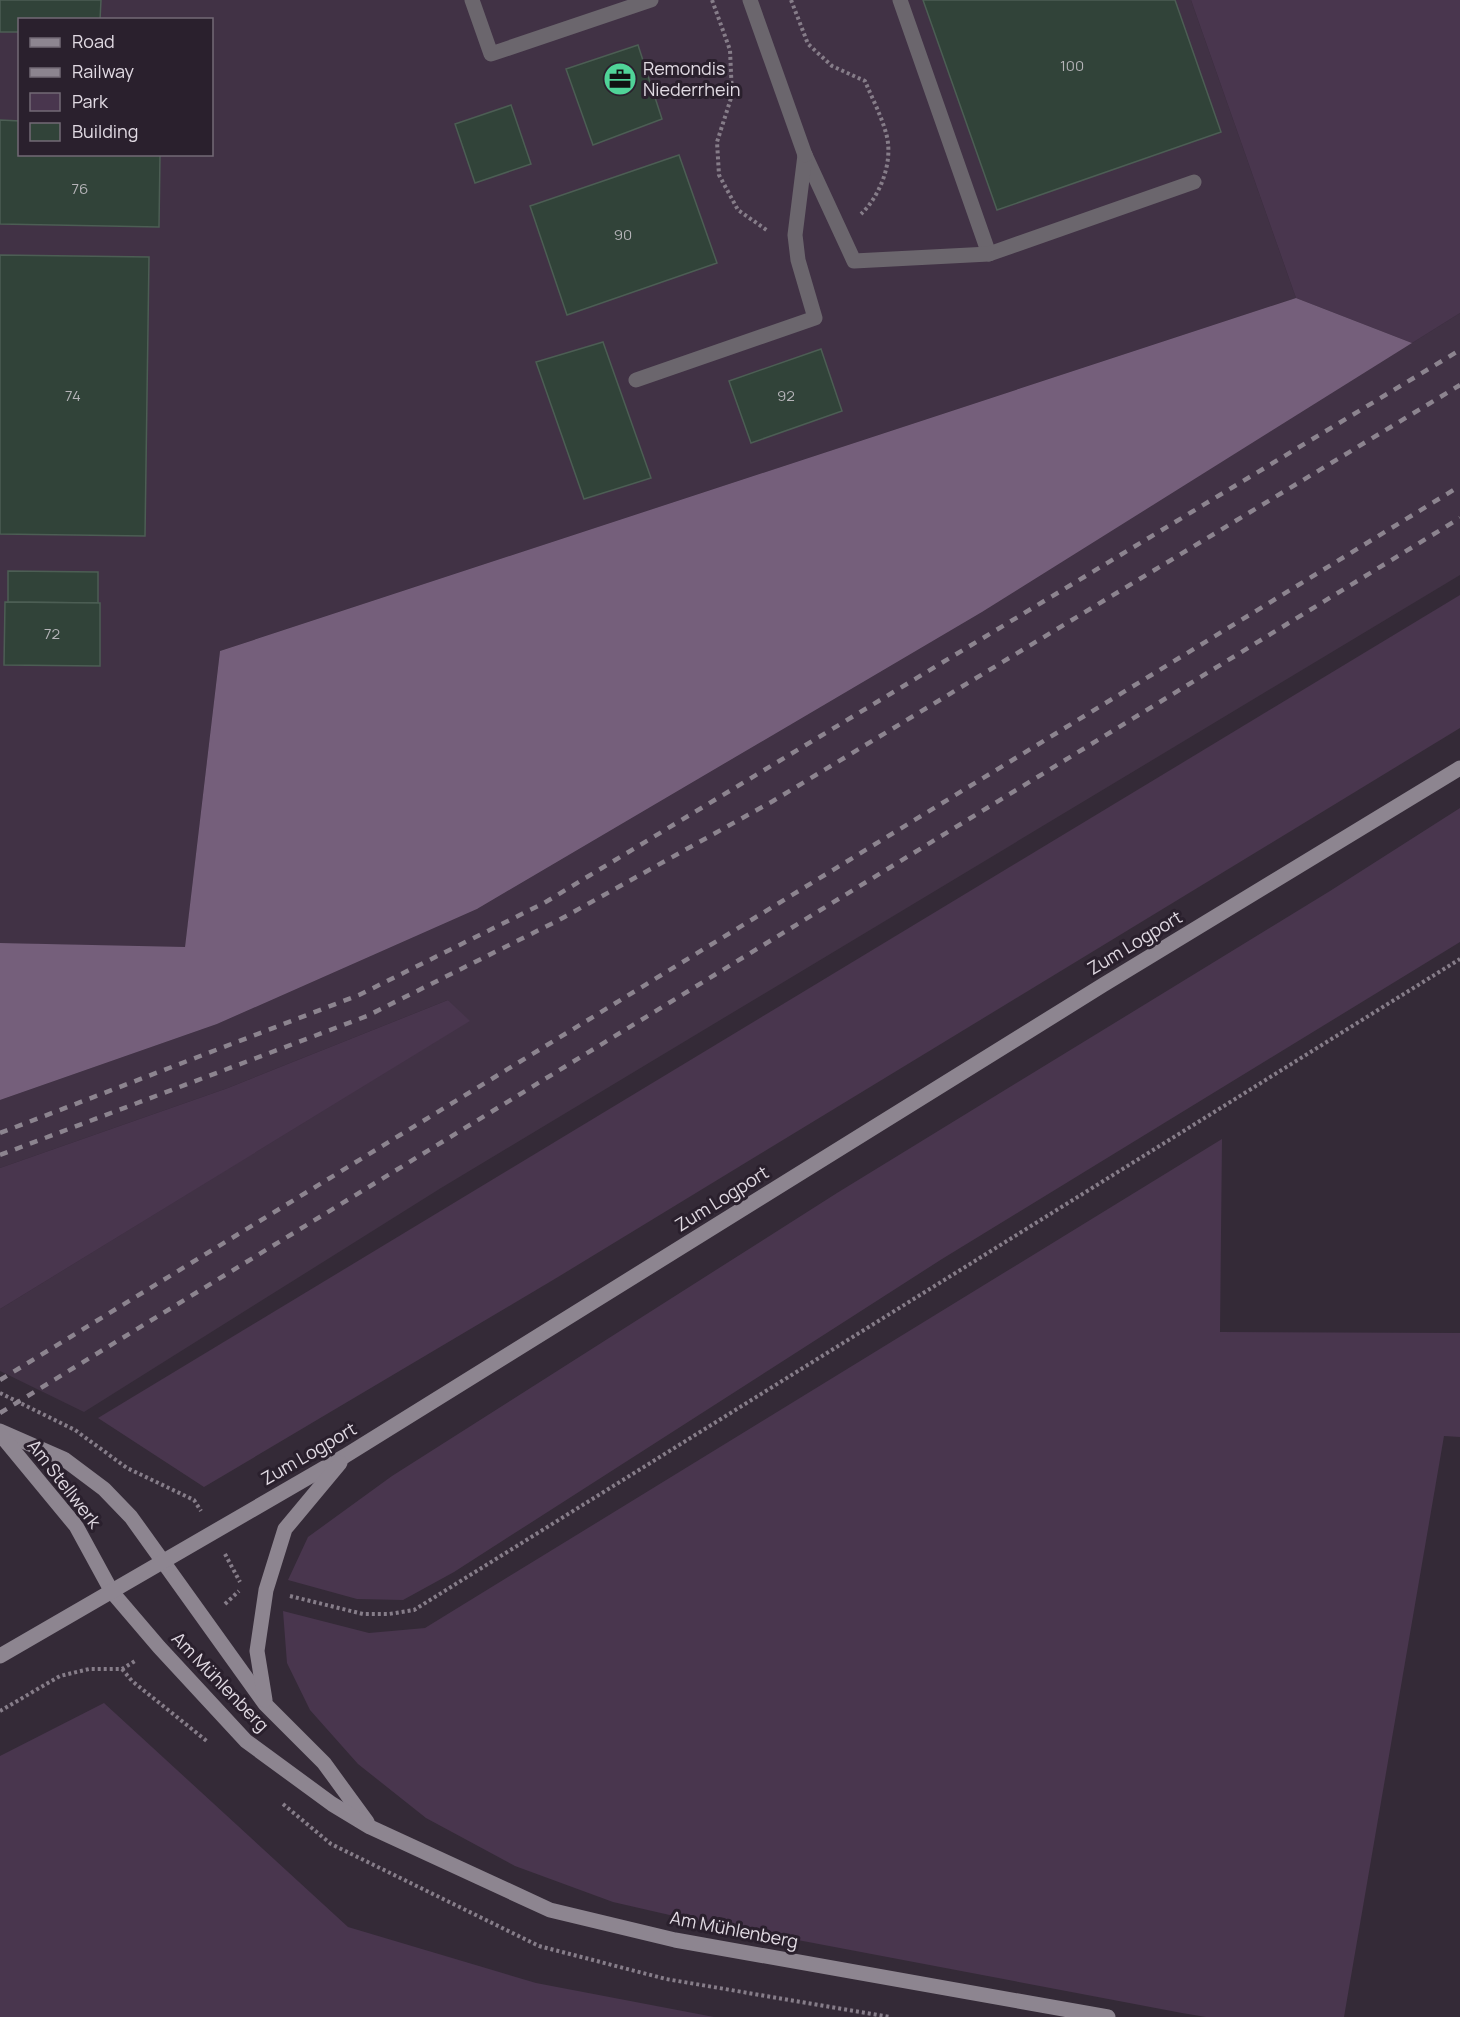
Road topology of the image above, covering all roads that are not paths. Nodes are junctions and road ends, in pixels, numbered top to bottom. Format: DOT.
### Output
graph roads {
  1 [pos="472,0"];
  2 [pos="651,0"];
  3 [pos="750,0"];
  4 [pos="900,0"];
  5 [pos="805,155"];
  6 [pos="1194,182"];
  7 [pos="989,254"];
  8 [pos="636,380"];
  9 [pos="1460,768"];
  10 [pos="0,1432"];
  11 [pos="345,1456"];
  12 [pos="163,1563"];
  13 [pos="112,1592"];
  14 [pos="0,1656"];
  15 [pos="265,1704"];
  16 [pos="370,1827"];
  17 [pos="1108,2017"];
  1 -- 2 [label="street"];
  3 -- 5 [label="street"];
  4 -- 7 [label="street"];
  5 -- 7 [label="street"];
  5 -- 8 [label="street"];
  6 -- 7 [label="street"];
  9 -- 11 [label="main road, Zum Logport"];
  10 -- 12 [label="main road, Am Stellwerk"];
  10 -- 13 [label="main road, Am Stellwerk"];
  11 -- 12 [label="main road, Zum Logport"];
  11 -- 15 [label="main road"];
  12 -- 13 [label="main road, Zum Logport"];
  12 -- 15 [label="main road, Am Mühlenberg"];
  13 -- 14 [label="main road, Zum Logport"];
  13 -- 16 [label="main road, Am Mühlenberg"];
  15 -- 16 [label="main road, Am Mühlenberg"];
  16 -- 17 [label="main road, Am Mühlenberg"];
}
